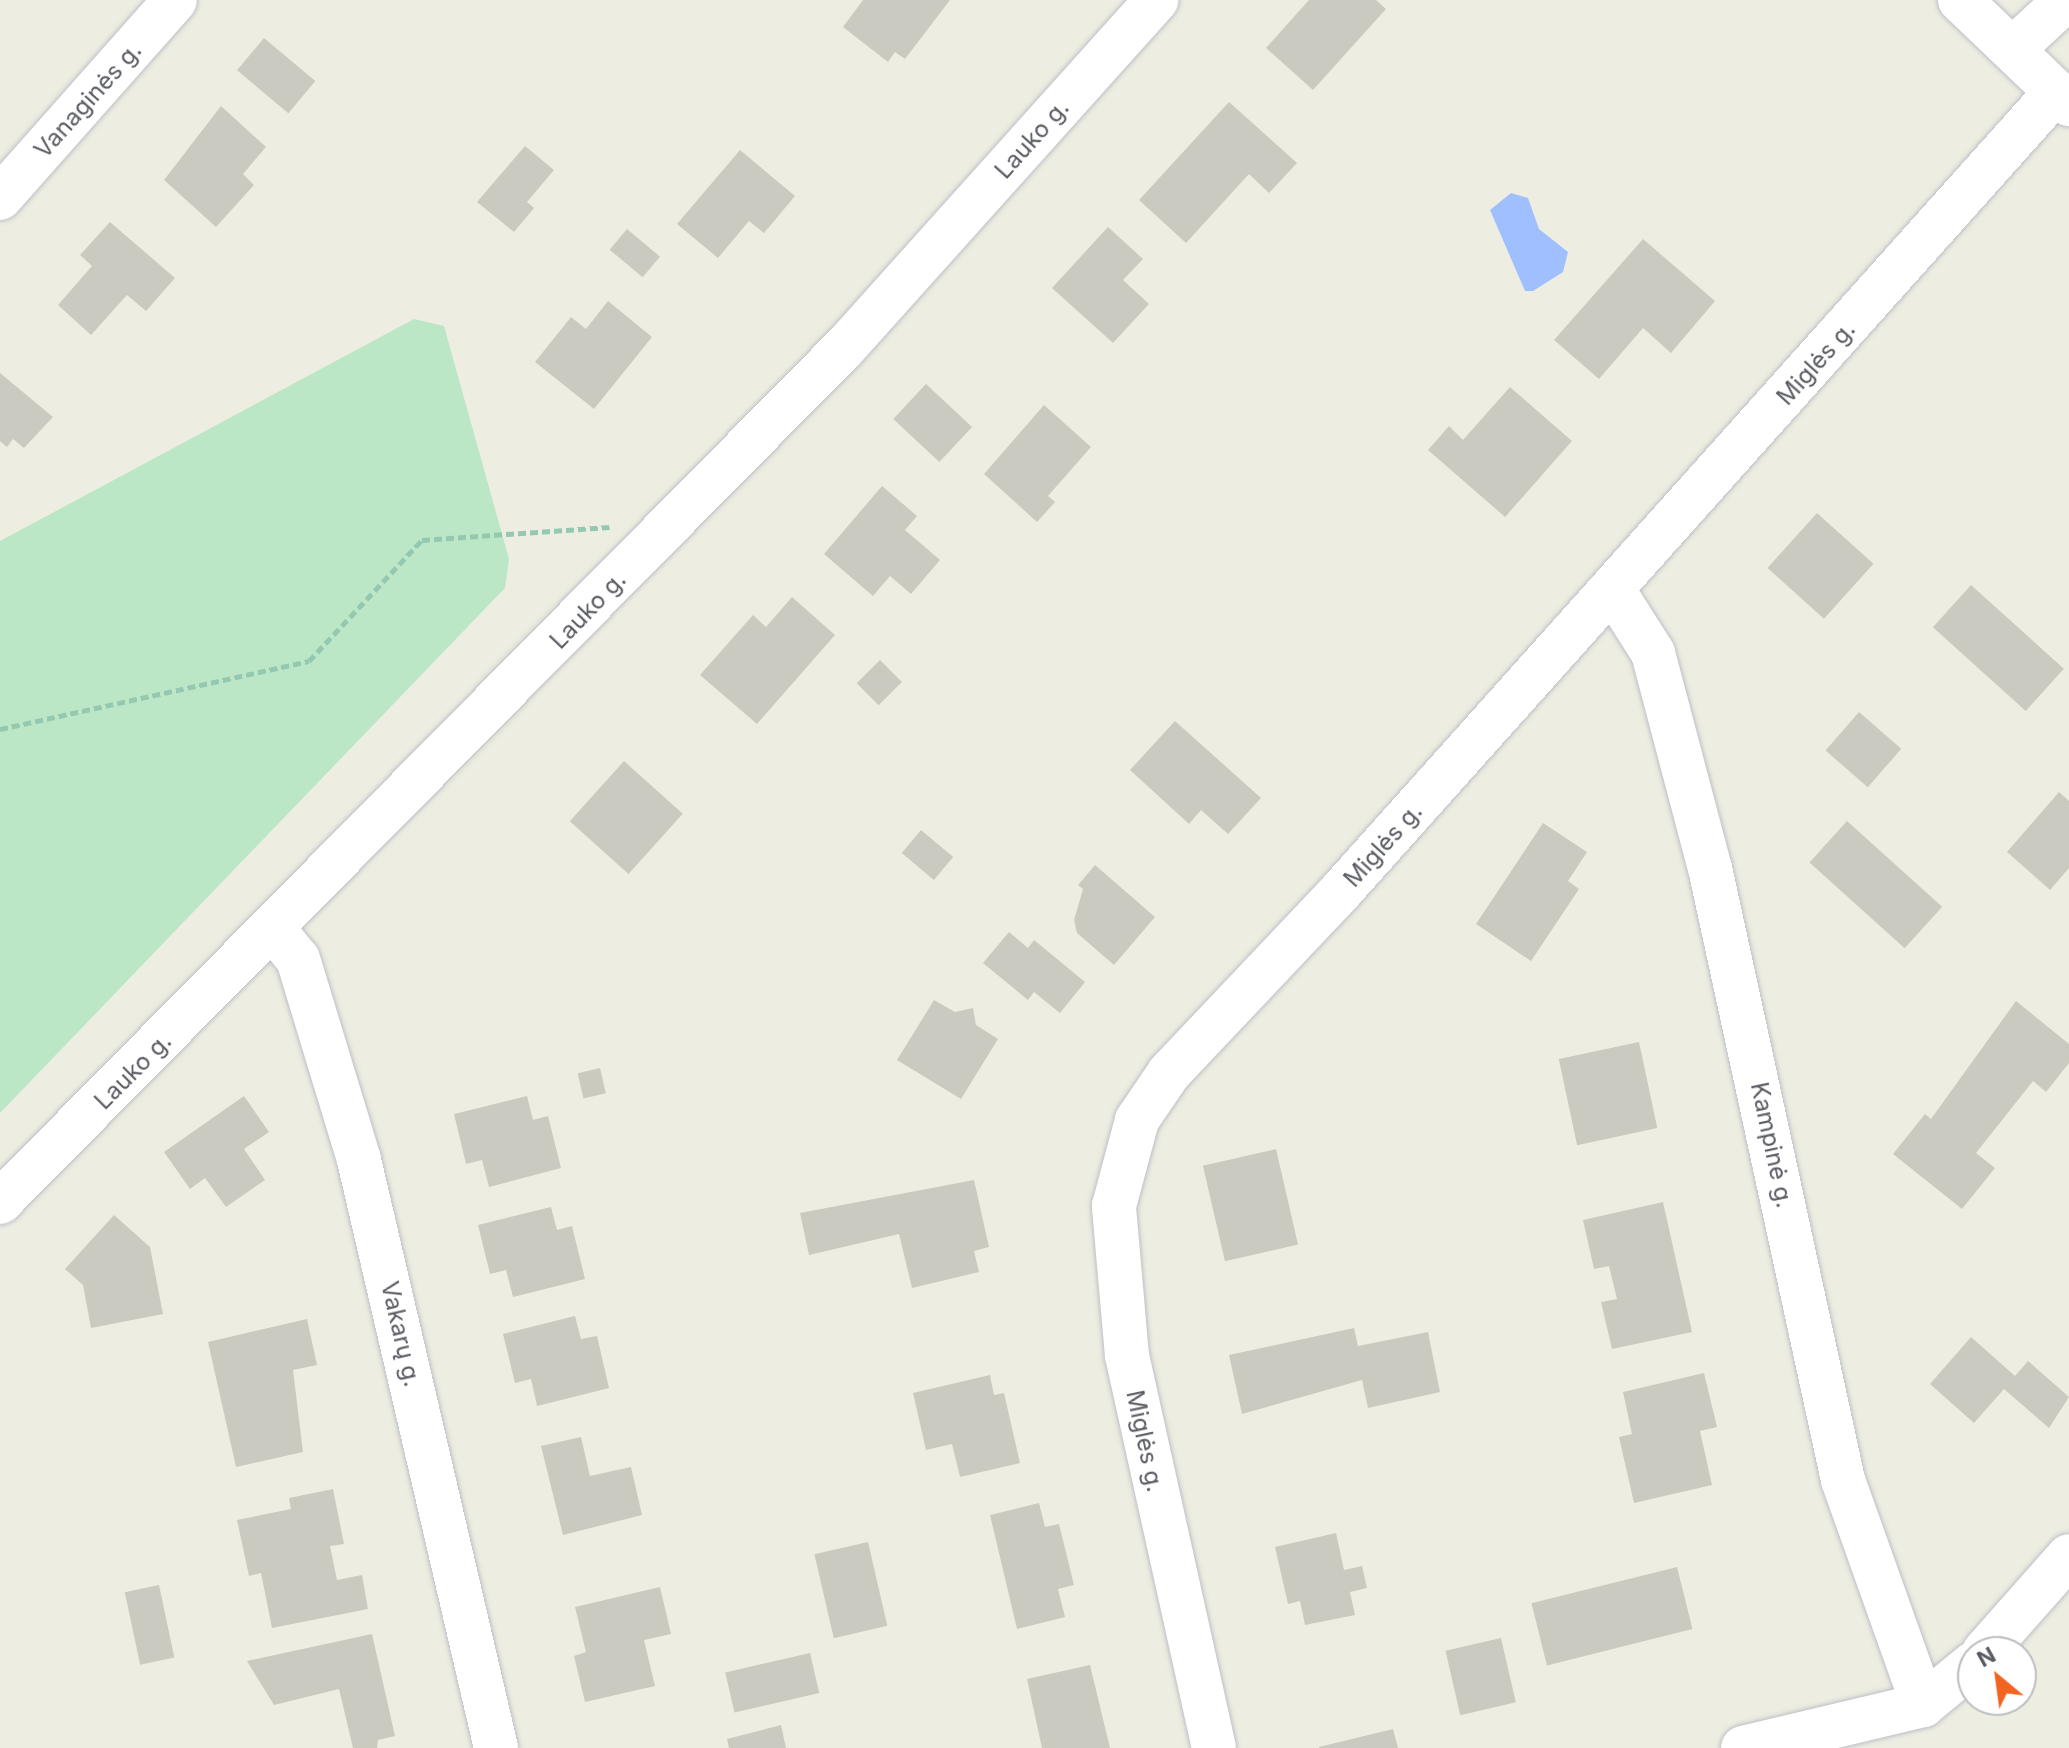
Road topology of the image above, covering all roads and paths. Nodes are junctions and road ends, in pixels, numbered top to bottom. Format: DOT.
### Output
graph roads {
  1 [pos="175,0"];
  2 [pos="1156,0"];
  3 [pos="1960,0"];
  4 [pos="2066,0"];
  5 [pos="2013,49"];
  6 [pos="2063,98"];
  7 [pos="0,198"];
  8 [pos="674,523"];
  9 [pos="1613,590"];
  10 [pos="0,729"];
  11 [pos="275,931"];
  12 [pos="0,1202"];
  13 [pos="2069,1556"];
  14 [pos="1998,1636"];
  15 [pos="1957,1677"];
  16 [pos="1923,1705"];
  17 [pos="496,1748"];
  18 [pos="1214,1748"];
  19 [pos="1743,1748"];
  1 -- 7 [label="street, Vanaginės g."];
  2 -- 8 [label="street, Lauko g."];
  3 -- 5 [label="street"];
  4 -- 5 [label="street"];
  5 -- 6 [label="street"];
  6 -- 9 [label="street, Miglės g."];
  8 -- 10 [label="path"];
  8 -- 11 [label="street, Lauko g."];
  9 -- 16 [label="street, Kampinė g."];
  9 -- 18 [label="street, Miglės g."];
  11 -- 12 [label="street, Lauko g."];
  11 -- 17 [label="street, Vakarų g."];
  13 -- 14 [label="street"];
  15 -- 16 [label="street"];
  16 -- 19 [label="street"];
}
